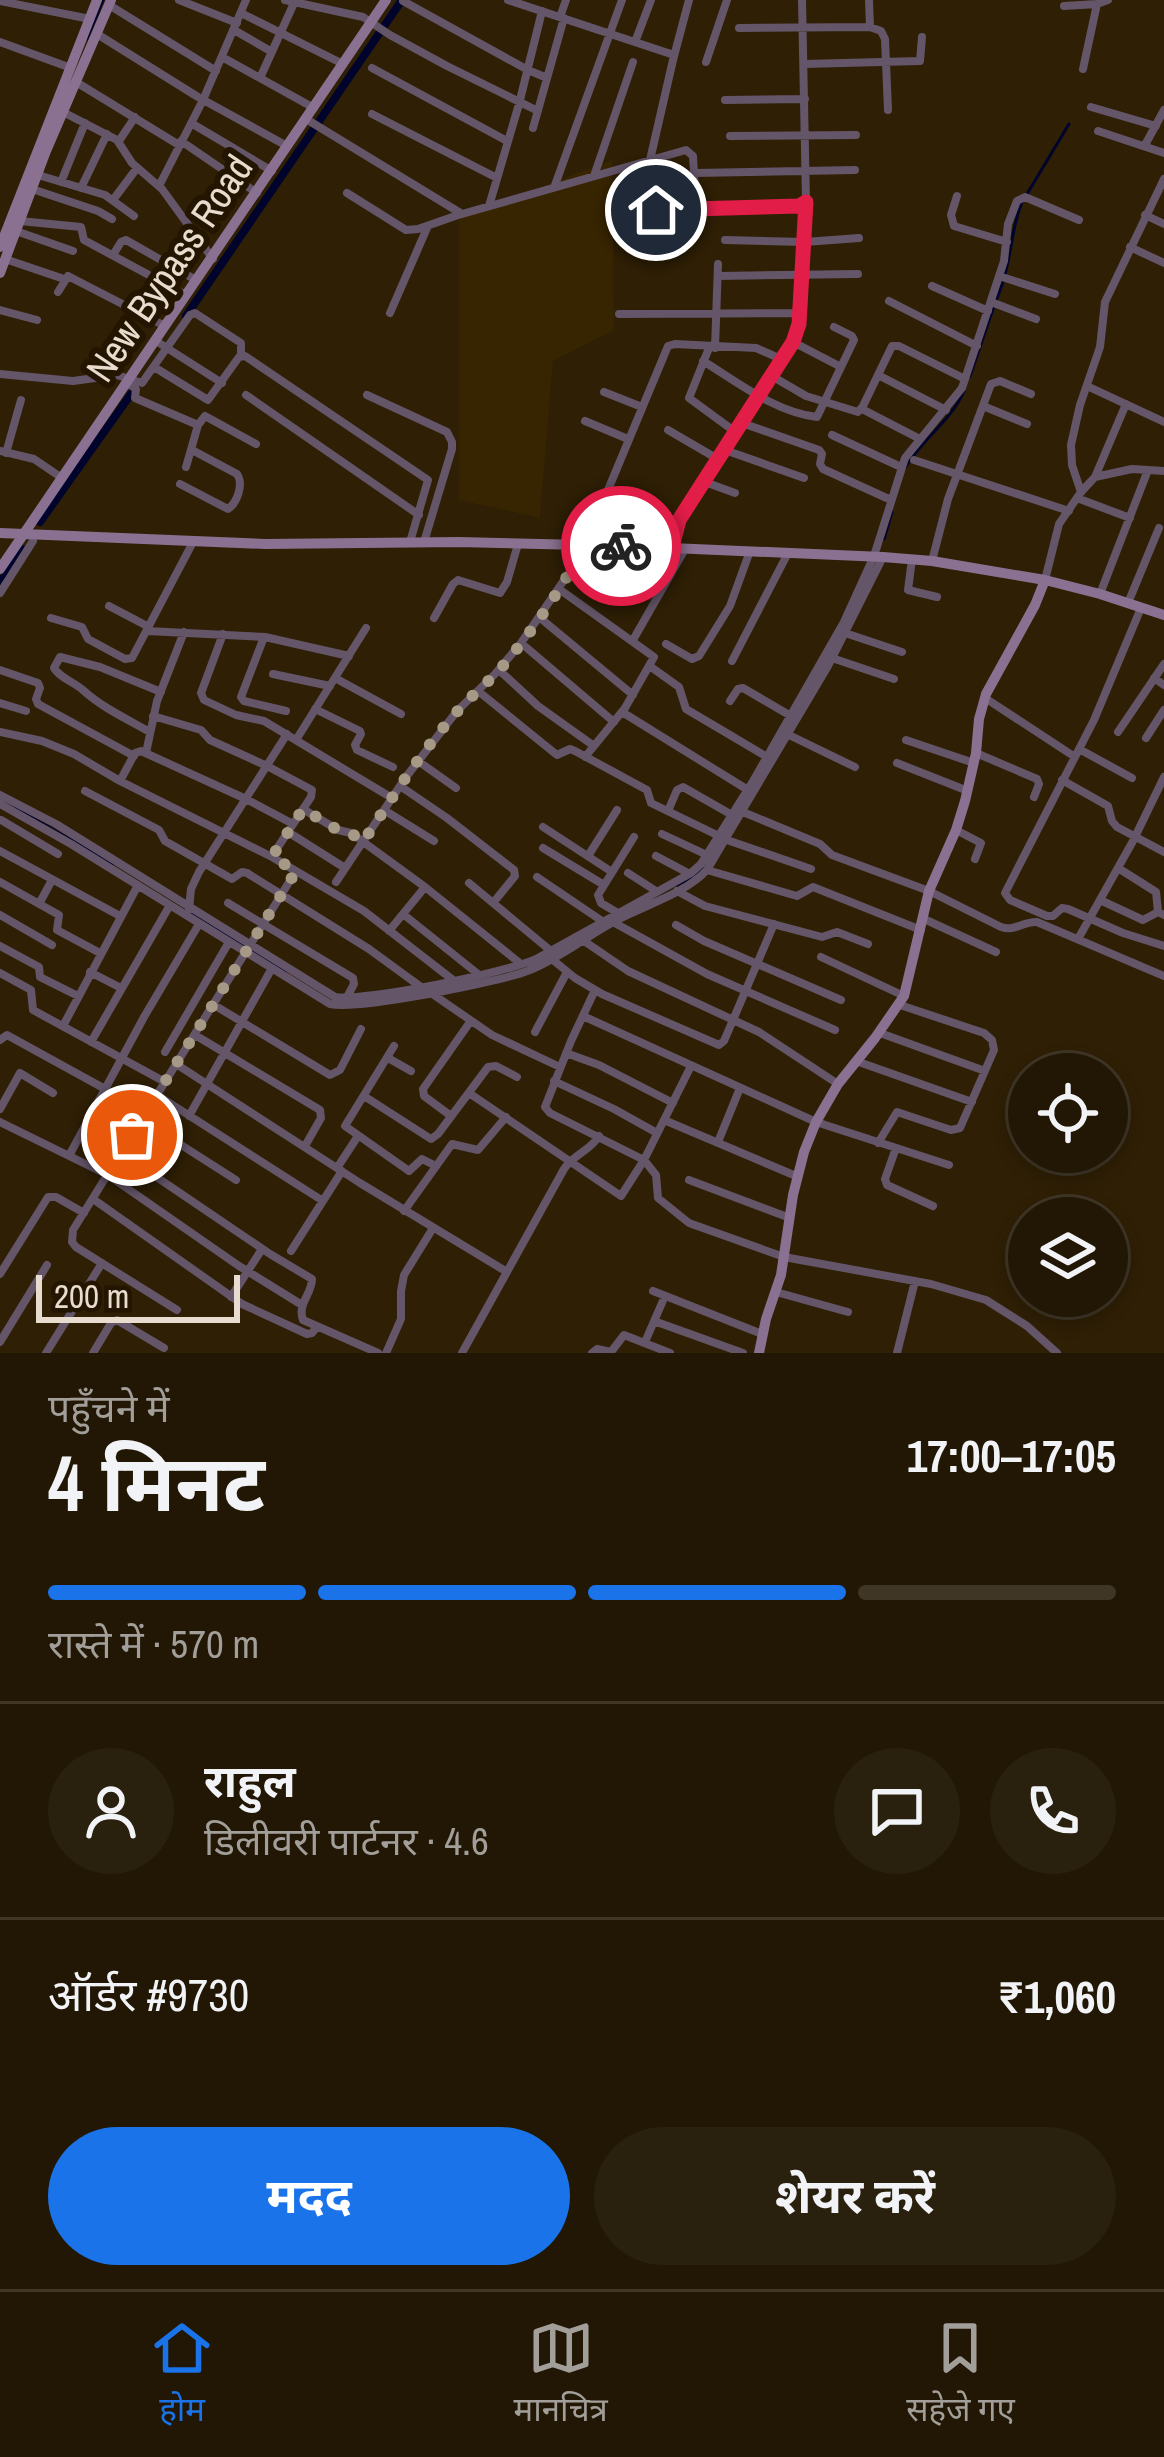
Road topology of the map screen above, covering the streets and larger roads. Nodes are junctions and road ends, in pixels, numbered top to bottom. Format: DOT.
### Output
graph roads {
  1 [pos="178,0"];
  2 [pos="246,0"];
  3 [pos="386,0"];
  4 [pos="508,0"];
  5 [pos="566,0"];
  6 [pos="622,0"];
  7 [pos="651,0"];
  8 [pos="689,0"];
  9 [pos="727,0"];
  10 [pos="802,0"];
  11 [pos="869,0"];
  12 [pos="1108,0"];
  13 [pos="0,1"];
  14 [pos="291,1"];
  15 [pos="106,2"];
  16 [pos="404,2"];
  17 [pos="526,3"];
  18 [pos="327,4"];
  19 [pos="1097,4"];
  20 [pos="1064,6"];
  21 [pos="542,11"];
  22 [pos="562,17"];
  23 [pos="90,19"];
  24 [pos="237,22"];
  25 [pos="870,26"];
  26 [pos="378,27"];
  27 [pos="803,27"];
  28 [pos="740,28"];
  29 [pos="280,33"];
  30 [pos="610,33"];
  31 [pos="97,34"];
  32 [pos="922,37"];
  33 [pos="0,42"];
  34 [pos="635,42"];
  35 [pos="272,52"];
  36 [pos="674,55"];
  37 [pos="222,57"];
  38 [pos="633,62"];
  39 [pos="706,62"];
  40 [pos="886,62"];
  41 [pos="343,64"];
  42 [pos="804,64"];
  43 [pos="70,68"];
  44 [pos="372,68"];
  45 [pos="1083,69"];
  46 [pos="528,70"];
  47 [pos="216,71"];
  48 [pos="260,78"];
  49 [pos="547,78"];
  50 [pos="76,82"];
  51 [pos="805,99"];
  52 [pos="203,100"];
  53 [pos="725,100"];
  54 [pos="519,104"];
  55 [pos="1091,107"];
  56 [pos="888,110"];
  57 [pos="1164,110"];
  58 [pos="538,111"];
  59 [pos="63,112"];
  60 [pos="373,114"];
  61 [pos="135,117"];
  62 [pos="314,119"];
  63 [pos="85,123"];
  64 [pos="191,123"];
  65 [pos="1156,126"];
  66 [pos="533,128"];
  67 [pos="1098,131"];
  68 [pos="107,134"];
  69 [pos="806,135"];
  70 [pos="856,135"];
  71 [pos="730,136"];
  72 [pos="117,140"];
  73 [pos="507,141"];
  74 [pos="180,143"];
  75 [pos="1145,145"];
  76 [pos="288,146"];
  77 [pos="1164,153"];
  78 [pos="650,160"];
  79 [pos="137,168"];
  80 [pos="855,170"];
  81 [pos="272,171"];
  82 [pos="807,171"];
  83 [pos="694,172"];
  84 [pos="38,175"];
  85 [pos="594,176"];
  86 [pos="497,178"];
  87 [pos="1164,179"];
  88 [pos="61,182"];
  89 [pos="159,186"];
  90 [pos="555,187"];
  91 [pos="81,188"];
  92 [pos="32,189"];
  93 [pos="257,193"];
  94 [pos="347,193"];
  95 [pos="957,196"];
  96 [pos="113,200"];
  97 [pos="806,202"];
  98 [pos="489,206"];
  99 [pos="696,208"];
  100 [pos="617,211"];
  101 [pos="462,214"];
  102 [pos="1145,215"];
  103 [pos="134,216"];
  104 [pos="112,219"];
  105 [pos="1078,220"];
  106 [pos="1164,224"];
  107 [pos="18,226"];
  108 [pos="428,226"];
  109 [pos="859,238"];
  110 [pos="725,240"];
  111 [pos="805,242"];
  112 [pos="1007,242"];
  113 [pos="1130,247"];
  114 [pos="73,251"];
  115 [pos="3,253"];
  116 [pos="112,255"];
  117 [pos="213,259"];
  118 [pos="1164,263"];
  119 [pos="718,264"];
  120 [pos="0,273"];
  121 [pos="857,274"];
  122 [pos="718,276"];
  123 [pos="999,276"];
  124 [pos="802,277"];
  125 [pos="64,279"];
  126 [pos="197,281"];
  127 [pos="932,286"];
  128 [pos="58,292"];
  129 [pos="188,295"];
  130 [pos="1055,295"];
  131 [pos="889,302"];
  132 [pos="989,307"];
  133 [pos="0,310"];
  134 [pos="716,312"];
  135 [pos="390,313"];
  136 [pos="800,313"];
  137 [pos="619,314"];
  138 [pos="1036,319"];
  139 [pos="37,320"];
  140 [pos="166,327"];
  141 [pos="834,327"];
  142 [pos="793,342"];
  143 [pos="162,345"];
  144 [pos="976,346"];
  145 [pos="712,348"];
  146 [pos="242,356"];
  147 [pos="781,359"];
  148 [pos="703,361"];
  149 [pos="154,367"];
  150 [pos="841,367"];
  151 [pos="0,374"];
  152 [pos="770,375"];
  153 [pos="878,375"];
  154 [pos="965,379"];
  155 [pos="222,382"];
  156 [pos="134,383"];
  157 [pos="1087,386"];
  158 [pos="604,392"];
  159 [pos="1031,394"];
  160 [pos="246,395"];
  161 [pos="368,395"];
  162 [pos="757,395"];
  163 [pos="21,400"];
  164 [pos="825,403"];
  165 [pos="1126,404"];
  166 [pos="983,406"];
  167 [pos="642,407"];
  168 [pos="862,409"];
  169 [pos="946,410"];
  170 [pos="586,421"];
  171 [pos="1164,422"];
  172 [pos="1027,424"];
  173 [pos="198,425"];
  174 [pos="736,426"];
  175 [pos="668,430"];
  176 [pos="832,435"];
  177 [pos="628,439"];
  178 [pos="920,439"];
  179 [pos="256,444"];
  180 [pos="192,450"];
  181 [pos="3,452"];
  182 [pos="719,453"];
  183 [pos="914,460"];
  184 [pos="187,467"];
  185 [pos="902,467"];
  186 [pos="1148,470"];
  187 [pos="1164,471"];
  188 [pos="958,474"];
  189 [pos="1095,477"];
  190 [pos="62,478"];
  191 [pos="804,478"];
  192 [pos="702,481"];
  193 [pos="180,484"];
  194 [pos="735,493"];
  195 [pos="1079,495"];
  196 [pos="891,500"];
  197 [pos="1069,511"];
  198 [pos="419,515"];
  199 [pos="1130,518"];
  200 [pos="1159,528"];
  201 [pos="0,537"];
  202 [pos="25,539"];
  203 [pos="410,542"];
  204 [pos="424,542"];
  205 [pos="193,543"];
  206 [pos="518,544"];
  207 [pos="585,545"];
  208 [pos="672,547"];
  209 [pos="686,548"];
  210 [pos="750,551"];
  211 [pos="789,552"];
  212 [pos="879,556"];
  213 [pos="912,559"];
  214 [pos="932,561"];
  215 [pos="0,569"];
  216 [pos="1045,580"];
  217 [pos="559,589"];
  218 [pos="0,593"];
  219 [pos="1100,594"];
  220 [pos="937,597"];
  221 [pos="1135,605"];
  222 [pos="109,606"];
  223 [pos="1162,611"];
  224 [pos="539,617"];
  225 [pos="434,618"];
  226 [pos="51,619"];
  227 [pos="366,628"];
  228 [pos="148,629"];
  229 [pos="184,632"];
  230 [pos="223,634"];
  231 [pos="845,634"];
  232 [pos="264,637"];
  233 [pos="633,640"];
  234 [pos="520,644"];
  235 [pos="666,644"];
  236 [pos="902,652"];
  237 [pos="349,656"];
  238 [pos="832,658"];
  239 [pos="732,661"];
  240 [pos="1164,664"];
  241 [pos="651,667"];
  242 [pos="499,670"];
  243 [pos="0,672"];
  244 [pos="273,674"];
  245 [pos="1154,678"];
  246 [pos="894,679"];
  247 [pos="332,682"];
  248 [pos="1164,686"];
  249 [pos="478,691"];
  250 [pos="161,692"];
  251 [pos="634,695"];
  252 [pos="985,698"];
  253 [pos="730,701"];
  254 [pos="0,703"];
  255 [pos="315,709"];
  256 [pos="1164,710"];
  257 [pos="26,711"];
  258 [pos="286,711"];
  259 [pos="622,712"];
  260 [pos="400,714"];
  261 [pos="153,716"];
  262 [pos="791,716"];
  263 [pos="614,722"];
  264 [pos="0,732"];
  265 [pos="150,732"];
  266 [pos="1118,732"];
  267 [pos="789,735"];
  268 [pos="291,737"];
  269 [pos="1146,737"];
  270 [pos="906,740"];
  271 [pos="594,746"];
  272 [pos="146,753"];
  273 [pos="1077,753"];
  274 [pos="134,756"];
  275 [pos="585,757"];
  276 [pos="767,757"];
  277 [pos="975,758"];
  278 [pos="418,761"];
  279 [pos="897,764"];
  280 [pos="267,766"];
  281 [pos="393,767"];
  282 [pos="855,767"];
  283 [pos="1164,777"];
  284 [pos="1132,778"];
  285 [pos="1062,780"];
  286 [pos="120,781"];
  287 [pos="400,786"];
  288 [pos="456,788"];
  289 [pos="748,790"];
  290 [pos="85,791"];
  291 [pos="968,791"];
  292 [pos="0,795"];
  293 [pos="1034,797"];
  294 [pos="392,798"];
  295 [pos="246,799"];
  296 [pos="1152,801"];
  297 [pos="4,807"];
  298 [pos="1164,807"];
  299 [pos="303,809"];
  300 [pos="384,810"];
  301 [pos="617,810"];
  302 [pos="668,811"];
  303 [pos="743,812"];
  304 [pos="732,815"];
  305 [pos="1,821"];
  306 [pos="543,827"];
  307 [pos="291,828"];
  308 [pos="956,830"];
  309 [pos="224,832"];
  310 [pos="662,835"];
  311 [pos="1136,836"];
  312 [pos="634,837"];
  313 [pos="723,838"];
  314 [pos="363,842"];
  315 [pos="434,842"];
  316 [pos="543,848"];
  317 [pos="0,851"];
  318 [pos="1164,852"];
  319 [pos="58,854"];
  320 [pos="707,855"];
  321 [pos="588,856"];
  322 [pos="656,856"];
  323 [pos="272,857"];
  324 [pos="975,860"];
  325 [pos="204,863"];
  326 [pos="345,868"];
  327 [pos="1118,868"];
  328 [pos="811,869"];
  329 [pos="707,870"];
  330 [pos="296,871"];
  331 [pos="612,872"];
  332 [pos="628,873"];
  333 [pos="689,874"];
  334 [pos="537,878"];
  335 [pos="52,880"];
  336 [pos="0,882"];
  337 [pos="336,882"];
  338 [pos="469,883"];
  339 [pos="138,885"];
  340 [pos="604,885"];
  341 [pos="425,887"];
  342 [pos="677,891"];
  343 [pos="929,891"];
  344 [pos="657,892"];
  345 [pos="280,895"];
  346 [pos="1100,900"];
  347 [pos="228,903"];
  348 [pos="493,903"];
  349 [pos="39,904"];
  350 [pos="170,905"];
  351 [pos="187,911"];
  352 [pos="403,914"];
  353 [pos="1161,914"];
  354 [pos="0,915"];
  355 [pos="120,916"];
  356 [pos="611,918"];
  357 [pos="1090,919"];
  358 [pos="199,924"];
  359 [pos="262,924"];
  360 [pos="774,924"];
  361 [pos="676,925"];
  362 [pos="922,925"];
  363 [pos="389,931"];
  364 [pos="1078,939"];
  365 [pos="584,940"];
  366 [pos="230,942"];
  367 [pos="868,944"];
  368 [pos="52,945"];
  369 [pos="0,946"];
  370 [pos="1164,946"];
  371 [pos="246,948"];
  372 [pos="996,952"];
  373 [pos="100,953"];
  374 [pos="552,955"];
  375 [pos="821,957"];
  376 [pos="757,964"];
  377 [pos="522,965"];
  378 [pos="272,968"];
  379 [pos="90,972"];
  380 [pos="567,972"];
  381 [pos="3,974"];
  382 [pos="479,974"];
  383 [pos="1164,976"];
  384 [pos="453,980"];
  385 [pos="0,986"];
  386 [pos="121,988"];
  387 [pos="424,990"];
  388 [pos="596,990"];
  389 [pos="745,991"];
  390 [pos="78,997"];
  391 [pos="346,999"];
  392 [pos="841,1000"];
  393 [pos="902,1000"];
  394 [pos="214,1005"];
  395 [pos="583,1016"];
  396 [pos="733,1018"];
  397 [pos="242,1022"];
  398 [pos="470,1022"];
  399 [pos="62,1026"];
  400 [pos="362,1029"];
  401 [pos="835,1030"];
  402 [pos="535,1032"];
  403 [pos="880,1033"];
  404 [pos="195,1034"];
  405 [pos="0,1040"];
  406 [pos="91,1042"];
  407 [pos="394,1046"];
  408 [pos="165,1052"];
  409 [pos="225,1053"];
  410 [pos="566,1053"];
  411 [pos="122,1058"];
  412 [pos="388,1058"];
  413 [pos="856,1061"];
  414 [pos="176,1064"];
  415 [pos="691,1066"];
  416 [pos="560,1067"];
  417 [pos="411,1071"];
  418 [pos="985,1071"];
  419 [pos="517,1077"];
  420 [pos="554,1081"];
  421 [pos="165,1082"];
  422 [pos="207,1084"];
  423 [pos="838,1084"];
  424 [pos="740,1088"];
  425 [pos="106,1090"];
  426 [pos="53,1093"];
  427 [pos="469,1093"];
  428 [pos="157,1095"];
  429 [pos="364,1096"];
  430 [pos="673,1102"];
  431 [pos="972,1102"];
  432 [pos="0,1109"];
  433 [pos="144,1116"];
  434 [pos="189,1116"];
  435 [pos="451,1116"];
  436 [pos="506,1118"];
  437 [pos="664,1120"];
  438 [pos="0,1122"];
  439 [pos="816,1122"];
  440 [pos="657,1133"];
  441 [pos="358,1136"];
  442 [pos="599,1136"];
  443 [pos="718,1142"];
  444 [pos="878,1142"];
  445 [pos="305,1147"];
  446 [pos="896,1148"];
  447 [pos="121,1153"];
  448 [pos="70,1154"];
  449 [pos="644,1160"];
  450 [pos="569,1162"];
  451 [pos="436,1166"];
  452 [pos="949,1166"];
  453 [pos="339,1169"];
  454 [pos="108,1174"];
  455 [pos="796,1176"];
  456 [pos="236,1180"];
  457 [pos="688,1180"];
  458 [pos="93,1199"];
  459 [pos="323,1201"];
  460 [pos="933,1206"];
  461 [pos="404,1211"];
  462 [pos="84,1213"];
  463 [pos="790,1218"];
  464 [pos="433,1228"];
  465 [pos="262,1249"];
  466 [pos="291,1251"];
  467 [pos="784,1257"];
  468 [pos="102,1263"];
  469 [pos="47,1265"];
  470 [pos="507,1272"];
  471 [pos="248,1273"];
  472 [pos="0,1274"];
  473 [pos="915,1281"];
  474 [pos="653,1292"];
  475 [pos="776,1292"];
  476 [pos="665,1296"];
  477 [pos="231,1297"];
  478 [pos="302,1305"];
  479 [pos="177,1310"];
  480 [pos="848,1312"];
  481 [pos="654,1321"];
  482 [pos="317,1327"];
  483 [pos="762,1334"];
  484 [pos="0,1342"];
  485 [pos="645,1342"];
  486 [pos="164,1348"];
  487 [pos="46,1353"];
  488 [pos="93,1353"];
  489 [pos="382,1353"];
  490 [pos="462,1353"];
  491 [pos="592,1353"];
  492 [pos="609,1353"];
  493 [pos="670,1353"];
  494 [pos="743,1353"];
  495 [pos="759,1353"];
  496 [pos="897,1353"];
  497 [pos="1057,1353"];
  1 -- 24 [label="street"];
  2 -- 24 [label="street"];
  3 -- 26 [label="street, New Bypass Road"];
  4 -- 17 [label="street"];
  5 -- 22 [label="street"];
  6 -- 30 [label="street"];
  7 -- 34 [label="street"];
  8 -- 36 [label="street"];
  9 -- 39 [label="street"];
  10 -- 27 [label="street"];
  11 -- 25 [label="street"];
  12 -- 19 [label="street"];
  13 -- 23 [label="street"];
  14 -- 18 [label="street"];
  14 -- 29 [label="street"];
  15 -- 23 [label="street"];
  15 -- 31 [label="street"];
  15 -- 47 [label="street"];
  16 -- 46 [label="street"];
  17 -- 21 [label="street"];
  18 -- 26 [label="street"];
  19 -- 20 [label="street"];
  19 -- 45 [label="street"];
  21 -- 22 [label="street"];
  21 -- 46 [label="street"];
  22 -- 30 [label="street"];
  22 -- 49 [label="street"];
  23 -- 43 [label="street"];
  24 -- 29 [label="street"];
  24 -- 35 [label="street"];
  24 -- 37 [label="street"];
  25 -- 27 [label="street"];
  25 -- 40 [label="street"];
  26 -- 41 [label="street, New Bypass Road"];
  26 -- 54 [label="street"];
  27 -- 28 [label="street"];
  27 -- 42 [label="street"];
  29 -- 35 [label="street"];
  29 -- 41 [label="street"];
  30 -- 34 [label="street"];
  30 -- 90 [label="street"];
  31 -- 50 [label="street"];
  31 -- 52 [label="street"];
  32 -- 40 [label="street"];
  33 -- 43 [label="street"];
  34 -- 36 [label="street"];
  35 -- 48 [label="street"];
  36 -- 78 [label="street"];
  37 -- 47 [label="street"];
  37 -- 48 [label="street"];
  38 -- 85 [label="street"];
  40 -- 42 [label="street"];
  40 -- 56 [label="street"];
  41 -- 62 [label="street, New Bypass Road"];
  42 -- 51 [label="street"];
  43 -- 115 [label="street"];
  44 -- 73 [label="street"];
  46 -- 49 [label="street"];
  46 -- 54 [label="street"];
  47 -- 52 [label="street"];
  48 -- 62 [label="street"];
  49 -- 58 [label="street"];
  50 -- 59 [label="street"];
  50 -- 61 [label="street"];
  51 -- 53 [label="street"];
  51 -- 69 [label="street"];
  52 -- 64 [label="street"];
  52 -- 76 [label="street"];
  54 -- 58 [label="street"];
  54 -- 73 [label="street"];
  55 -- 65 [label="street"];
  57 -- 65 [label="street"];
  58 -- 66 [label="street"];
  59 -- 63 [label="street"];
  59 -- 84 [label="street"];
  60 -- 86 [label="street"];
  61 -- 72 [label="street"];
  61 -- 74 [label="street"];
  62 -- 76 [label="street, New Bypass Road"];
  62 -- 101 [label="street"];
  63 -- 68 [label="street"];
  63 -- 88 [label="street"];
  64 -- 74 [label="street"];
  64 -- 81 [label="street"];
  65 -- 75 [label="street"];
  67 -- 75 [label="street"];
  68 -- 72 [label="street"];
  68 -- 91 [label="street"];
  69 -- 70 [label="street"];
  69 -- 71 [label="street"];
  69 -- 82 [label="street"];
  72 -- 79 [label="street"];
  73 -- 86 [label="street"];
  74 -- 89 [label="street"];
  74 -- 93 [label="street"];
  75 -- 77 [label="street"];
  76 -- 81 [label="street, New Bypass Road"];
  78 -- 83 [label="street"];
  78 -- 85 [label="street"];
  79 -- 89 [label="street"];
  79 -- 96 [label="street"];
  80 -- 82 [label="street"];
  81 -- 93 [label="street, New Bypass Road"];
  82 -- 83 [label="street"];
  82 -- 97 [label="street"];
  83 -- 99 [label="street"];
  84 -- 88 [label="street"];
  84 -- 92 [label="street"];
  85 -- 90 [label="street"];
  86 -- 98 [label="street"];
  87 -- 102 [label="street"];
  88 -- 91 [label="street"];
  89 -- 117 [label="street"];
  90 -- 98 [label="street"];
  91 -- 96 [label="street"];
  92 -- 104 [label="street"];
  92 -- 107 [label="street"];
  93 -- 117 [label="street, New Bypass Road"];
  94 -- 108 [label="street"];
  95 -- 112 [label="street"];
  96 -- 103 [label="street"];
  97 -- 99 [label="street"];
  97 -- 111 [label="street"];
  98 -- 101 [label="street"];
  99 -- 100 [label="street"];
  101 -- 108 [label="street"];
  102 -- 106 [label="street"];
  102 -- 113 [label="street"];
  105 -- 112 [label="street"];
  107 -- 114 [label="street"];
  107 -- 115 [label="street"];
  107 -- 116 [label="street"];
  108 -- 135 [label="street"];
  109 -- 111 [label="street"];
  110 -- 111 [label="street"];
  111 -- 124 [label="street"];
  112 -- 123 [label="street"];
  113 -- 118 [label="street"];
  113 -- 157 [label="street"];
  115 -- 120 [label="street"];
  115 -- 125 [label="street"];
  116 -- 126 [label="street"];
  116 -- 129 [label="street"];
  117 -- 126 [label="street, New Bypass Road"];
  119 -- 122 [label="street"];
  121 -- 124 [label="street"];
  122 -- 124 [label="street"];
  122 -- 134 [label="street"];
  123 -- 130 [label="street"];
  123 -- 132 [label="street"];
  124 -- 136 [label="street"];
  125 -- 128 [label="street"];
  125 -- 140 [label="street"];
  126 -- 129 [label="street, New Bypass Road"];
  127 -- 132 [label="street"];
  129 -- 140 [label="street, New Bypass Road"];
  131 -- 144 [label="street"];
  132 -- 138 [label="street"];
  132 -- 144 [label="street"];
  133 -- 139 [label="street"];
  134 -- 136 [label="street"];
  134 -- 137 [label="street"];
  134 -- 145 [label="street"];
  136 -- 142 [label="street"];
  140 -- 143 [label="street, New Bypass Road"];
  141 -- 150 [label="street"];
  142 -- 147 [label="street"];
  142 -- 150 [label="street"];
  143 -- 146 [label="street"];
  143 -- 149 [label="street"];
  143 -- 155 [label="street"];
  143 -- 156 [label="street, New Bypass Road"];
  144 -- 154 [label="street"];
  145 -- 147 [label="street"];
  145 -- 148 [label="street"];
  145 -- 167 [label="street"];
  146 -- 155 [label="street"];
  146 -- 198 [label="street"];
  147 -- 152 [label="street"];
  148 -- 162 [label="street"];
  148 -- 174 [label="street"];
  149 -- 155 [label="street"];
  149 -- 156 [label="street"];
  150 -- 164 [label="street"];
  151 -- 156 [label="street"];
  152 -- 162 [label="street"];
  152 -- 164 [label="street"];
  153 -- 154 [label="street"];
  153 -- 168 [label="street"];
  153 -- 169 [label="street"];
  154 -- 169 [label="street"];
  156 -- 173 [label="street"];
  156 -- 190 [label="street, New Bypass Road"];
  157 -- 165 [label="street"];
  157 -- 195 [label="street"];
  158 -- 167 [label="street"];
  159 -- 166 [label="street"];
  160 -- 198 [label="street"];
  161 -- 204 [label="street"];
  162 -- 164 [label="street"];
  162 -- 174 [label="street"];
  163 -- 181 [label="street"];
  164 -- 168 [label="street"];
  165 -- 171 [label="street"];
  165 -- 189 [label="street"];
  166 -- 172 [label="street"];
  166 -- 188 [label="street"];
  167 -- 177 [label="street"];
  168 -- 178 [label="street"];
  169 -- 178 [label="street"];
  170 -- 177 [label="street"];
  173 -- 179 [label="street"];
  173 -- 180 [label="street"];
  174 -- 182 [label="street"];
  174 -- 196 [label="street"];
  175 -- 182 [label="street"];
  176 -- 185 [label="street"];
  177 -- 207 [label="street"];
  178 -- 185 [label="street"];
  180 -- 184 [label="street"];
  180 -- 193 [label="street"];
  181 -- 190 [label="street"];
  182 -- 191 [label="street"];
  182 -- 192 [label="street"];
  183 -- 188 [label="street"];
  185 -- 196 [label="street"];
  186 -- 187 [label="street"];
  186 -- 189 [label="street"];
  186 -- 199 [label="street"];
  188 -- 197 [label="street"];
  188 -- 214 [label="street"];
  189 -- 195 [label="street"];
  190 -- 202 [label="street, New Bypass Road"];
  192 -- 194 [label="street"];
  192 -- 208 [label="street"];
  195 -- 197 [label="street"];
  195 -- 199 [label="street"];
  196 -- 212 [label="street"];
  197 -- 216 [label="street"];
  198 -- 203 [label="street"];
  199 -- 219 [label="street"];
  200 -- 221 [label="street"];
  201 -- 202 [label="street"];
  202 -- 205 [label="street"];
  202 -- 215 [label="street, New Bypass Road"];
  202 -- 218 [label="street"];
  203 -- 204 [label="street"];
  203 -- 205 [label="street"];
  204 -- 206 [label="street"];
  205 -- 228 [label="street"];
  206 -- 207 [label="street"];
  206 -- 225 [label="street"];
  207 -- 208 [label="street"];
  207 -- 217 [label="street"];
  208 -- 209 [label="street"];
  209 -- 210 [label="street"];
  209 -- 233 [label="street"];
  210 -- 211 [label="street"];
  210 -- 235 [label="street"];
  211 -- 212 [label="street"];
  211 -- 239 [label="street"];
  212 -- 213 [label="street"];
  212 -- 231 [label="street"];
  212 -- 262 [label="street"];
  213 -- 214 [label="street"];
  213 -- 220 [label="street"];
  214 -- 216 [label="street"];
  216 -- 219 [label="street"];
  216 -- 252 [label="street"];
  217 -- 224 [label="street"];
  217 -- 233 [label="street"];
  219 -- 221 [label="street"];
  221 -- 223 [label="street"];
  221 -- 273 [label="street"];
  222 -- 228 [label="street"];
  224 -- 234 [label="street"];
  224 -- 251 [label="street"];
  226 -- 228 [label="street"];
  227 -- 237 [label="street"];
  228 -- 229 [label="street"];
  229 -- 230 [label="street"];
  229 -- 250 [label="street"];
  230 -- 232 [label="street"];
  230 -- 268 [label="street"];
  231 -- 236 [label="street"];
  231 -- 238 [label="street"];
  232 -- 237 [label="street"];
  232 -- 258 [label="street"];
  233 -- 241 [label="street"];
  234 -- 242 [label="street"];
  234 -- 263 [label="street"];
  237 -- 247 [label="street"];
  238 -- 246 [label="street"];
  238 -- 267 [label="street"];
  240 -- 245 [label="street"];
  241 -- 251 [label="street"];
  241 -- 276 [label="street"];
  242 -- 249 [label="street"];
  242 -- 271 [label="street"];
  243 -- 274 [label="street"];
  244 -- 247 [label="street"];
  245 -- 248 [label="street"];
  245 -- 266 [label="street"];
  247 -- 255 [label="street"];
  247 -- 260 [label="street"];
  249 -- 275 [label="street"];
  249 -- 278 [label="street"];
  250 -- 261 [label="street"];
  250 -- 265 [label="street"];
  251 -- 259 [label="street"];
  252 -- 273 [label="street"];
  252 -- 277 [label="street"];
  253 -- 262 [label="street"];
  254 -- 257 [label="street"];
  255 -- 268 [label="street"];
  255 -- 281 [label="street"];
  256 -- 269 [label="street"];
  259 -- 263 [label="street"];
  259 -- 289 [label="street"];
  261 -- 265 [label="street"];
  261 -- 280 [label="street"];
  262 -- 276 [label="street"];
  263 -- 271 [label="street"];
  264 -- 286 [label="street"];
  265 -- 272 [label="street"];
  267 -- 282 [label="street"];
  267 -- 303 [label="street"];
  268 -- 280 [label="street"];
  268 -- 294 [label="street"];
  270 -- 277 [label="street"];
  271 -- 275 [label="street"];
  272 -- 274 [label="street"];
  272 -- 295 [label="street"];
  273 -- 284 [label="street"];
  273 -- 285 [label="street"];
  274 -- 286 [label="street"];
  275 -- 302 [label="street"];
  276 -- 289 [label="street"];
  277 -- 291 [label="street"];
  277 -- 293 [label="street"];
  278 -- 287 [label="street"];
  278 -- 288 [label="street"];
  279 -- 291 [label="street"];
  280 -- 295 [label="street"];
  280 -- 299 [label="street"];
  283 -- 296 [label="street"];
  285 -- 311 [label="street"];
  285 -- 357 [label="street"];
  286 -- 309 [label="street"];
  287 -- 294 [label="street"];
  287 -- 348 [label="street"];
  289 -- 304 [label="street"];
  290 -- 325 [label="street"];
  291 -- 308 [label="street"];
  292 -- 351 [label="street"];
  294 -- 300 [label="street"];
  295 -- 307 [label="street"];
  295 -- 309 [label="street"];
  296 -- 298 [label="street"];
  296 -- 311 [label="street"];
  297 -- 305 [label="street"];
  297 -- 339 [label="street"];
  299 -- 307 [label="street"];
  299 -- 314 [label="street"];
  300 -- 314 [label="street"];
  300 -- 315 [label="street"];
  301 -- 321 [label="street"];
  302 -- 304 [label="street"];
  302 -- 313 [label="street"];
  303 -- 313 [label="street"];
  303 -- 343 [label="street"];
  304 -- 313 [label="street"];
  305 -- 319 [label="street"];
  306 -- 321 [label="street"];
  307 -- 323 [label="street"];
  307 -- 326 [label="street"];
  308 -- 324 [label="street"];
  308 -- 343 [label="street"];
  309 -- 323 [label="street"];
  309 -- 325 [label="street"];
  310 -- 320 [label="street"];
  311 -- 318 [label="street"];
  311 -- 327 [label="street"];
  312 -- 331 [label="street"];
  313 -- 320 [label="street"];
  313 -- 328 [label="street"];
  313 -- 329 [label="street"];
  314 -- 326 [label="street"];
  314 -- 341 [label="street"];
  316 -- 340 [label="street"];
  317 -- 335 [label="street"];
  320 -- 333 [label="street"];
  321 -- 331 [label="street"];
  322 -- 333 [label="street"];
  323 -- 330 [label="street"];
  325 -- 345 [label="street"];
  325 -- 351 [label="street"];
  326 -- 337 [label="street"];
  327 -- 346 [label="street"];
  327 -- 353 [label="street"];
  329 -- 342 [label="street"];
  329 -- 362 [label="street"];
  330 -- 345 [label="street"];
  330 -- 363 [label="street"];
  331 -- 340 [label="street"];
  332 -- 344 [label="street"];
  333 -- 344 [label="street"];
  334 -- 356 [label="street"];
  335 -- 349 [label="street"];
  335 -- 355 [label="street"];
  336 -- 349 [label="street"];
  338 -- 348 [label="street"];
  339 -- 350 [label="street"];
  339 -- 355 [label="street"];
  340 -- 356 [label="street"];
  341 -- 352 [label="street"];
  341 -- 377 [label="street"];
  342 -- 356 [label="street"];
  342 -- 360 [label="street"];
  343 -- 362 [label="street"];
  343 -- 364 [label="street"];
  344 -- 356 [label="street"];
  345 -- 359 [label="street"];
  345 -- 387 [label="street"];
  346 -- 353 [label="street"];
  346 -- 357 [label="street"];
  347 -- 359 [label="street"];
  348 -- 374 [label="street"];
  349 -- 373 [label="street"];
  350 -- 351 [label="street"];
  350 -- 386 [label="street"];
  351 -- 358 [label="street"];
  351 -- 371 [label="street"];
  352 -- 363 [label="street"];
  352 -- 382 [label="street"];
  354 -- 368 [label="street"];
  355 -- 373 [label="street"];
  356 -- 365 [label="street"];
  356 -- 374 [label="street"];
  356 -- 389 [label="street"];
  357 -- 364 [label="street"];
  357 -- 370 [label="street"];
  358 -- 366 [label="street"];
  358 -- 411 [label="street"];
  359 -- 371 [label="street"];
  359 -- 391 [label="street"];
  360 -- 367 [label="street"];
  360 -- 376 [label="street"];
  361 -- 376 [label="street"];
  362 -- 372 [label="street"];
  362 -- 393 [label="street"];
  363 -- 384 [label="street"];
  364 -- 383 [label="street"];
  365 -- 374 [label="street"];
  365 -- 396 [label="street"];
  366 -- 371 [label="street"];
  366 -- 408 [label="street"];
  369 -- 390 [label="street"];
  371 -- 378 [label="street"];
  371 -- 391 [label="street"];
  371 -- 394 [label="street"];
  373 -- 379 [label="street"];
  374 -- 377 [label="street"];
  374 -- 380 [label="street"];
  374 -- 387 [label="street"];
  375 -- 393 [label="street"];
  376 -- 389 [label="street"];
  376 -- 392 [label="street"];
  377 -- 382 [label="street"];
  378 -- 387 [label="street"];
  378 -- 397 [label="street"];
  379 -- 386 [label="street"];
  379 -- 390 [label="street"];
  380 -- 388 [label="street"];
  380 -- 402 [label="street"];
  381 -- 385 [label="street"];
  381 -- 399 [label="street"];
  382 -- 384 [label="street"];
  384 -- 387 [label="street"];
  386 -- 406 [label="street"];
  387 -- 391 [label="street"];
  387 -- 398 [label="street"];
  388 -- 395 [label="street"];
  388 -- 396 [label="street"];
  389 -- 396 [label="street"];
  389 -- 401 [label="street"];
  390 -- 399 [label="street"];
  393 -- 403 [label="street"];
  393 -- 418 [label="street"];
  394 -- 397 [label="street"];
  394 -- 404 [label="street"];
  395 -- 410 [label="street"];
  395 -- 415 [label="street"];
  396 -- 423 [label="street"];
  397 -- 400 [label="street"];
  397 -- 409 [label="street"];
  398 -- 416 [label="street"];
  398 -- 435 [label="street"];
  399 -- 406 [label="street"];
  403 -- 413 [label="street"];
  403 -- 418 [label="street"];
  404 -- 409 [label="street"];
  404 -- 414 [label="street"];
  405 -- 425 [label="street"];
  406 -- 411 [label="street"];
  407 -- 412 [label="street"];
  409 -- 422 [label="street"];
  409 -- 445 [label="street"];
  410 -- 416 [label="street"];
  410 -- 430 [label="street"];
  411 -- 421 [label="street"];
  411 -- 425 [label="street"];
  412 -- 417 [label="street"];
  412 -- 429 [label="street"];
  413 -- 423 [label="street"];
  413 -- 431 [label="street"];
  414 -- 421 [label="street"];
  414 -- 422 [label="street"];
  415 -- 424 [label="street"];
  415 -- 430 [label="street"];
  416 -- 420 [label="street"];
  418 -- 431 [label="street"];
  419 -- 427 [label="street"];
  420 -- 440 [label="street"];
  420 -- 442 [label="street"];
  421 -- 428 [label="street"];
  422 -- 434 [label="street"];
  422 -- 445 [label="street"];
  423 -- 439 [label="street"];
  424 -- 439 [label="street"];
  424 -- 443 [label="street"];
  425 -- 433 [label="street"];
  425 -- 448 [label="street"];
  426 -- 432 [label="street"];
  427 -- 435 [label="street"];
  427 -- 436 [label="street"];
  428 -- 433 [label="street"];
  428 -- 434 [label="street"];
  429 -- 435 [label="street"];
  429 -- 441 [label="street"];
  430 -- 437 [label="street"];
  431 -- 444 [label="street"];
  433 -- 447 [label="street"];
  433 -- 456 [label="street"];
  434 -- 459 [label="street"];
  436 -- 450 [label="street"];
  436 -- 451 [label="street"];
  437 -- 440 [label="street"];
  437 -- 443 [label="street"];
  438 -- 448 [label="street"];
  439 -- 444 [label="street"];
  439 -- 455 [label="street"];
  440 -- 449 [label="street"];
  441 -- 451 [label="street"];
  441 -- 453 [label="street"];
  442 -- 449 [label="street"];
  442 -- 450 [label="street"];
  443 -- 455 [label="street"];
  444 -- 446 [label="street"];
  445 -- 453 [label="street"];
  446 -- 452 [label="street"];
  446 -- 460 [label="street"];
  447 -- 454 [label="street"];
  447 -- 465 [label="street"];
  448 -- 454 [label="street"];
  449 -- 450 [label="street"];
  449 -- 467 [label="street"];
  450 -- 470 [label="street"];
  451 -- 461 [label="street"];
  453 -- 459 [label="street"];
  453 -- 461 [label="street"];
  454 -- 458 [label="street"];
  454 -- 471 [label="street"];
  455 -- 463 [label="street"];
  457 -- 463 [label="street"];
  458 -- 462 [label="street"];
  458 -- 477 [label="street"];
  459 -- 466 [label="street"];
  461 -- 464 [label="street"];
  462 -- 468 [label="street"];
  462 -- 472 [label="street"];
  463 -- 467 [label="street"];
  464 -- 470 [label="street"];
  464 -- 489 [label="street"];
  465 -- 471 [label="street"];
  465 -- 478 [label="street"];
  467 -- 473 [label="street"];
  467 -- 475 [label="street"];
  468 -- 479 [label="street"];
  468 -- 487 [label="street"];
  469 -- 484 [label="street"];
  470 -- 490 [label="street"];
  471 -- 477 [label="street"];
  471 -- 478 [label="street"];
  473 -- 496 [label="street"];
  473 -- 497 [label="street"];
  474 -- 476 [label="street"];
  475 -- 480 [label="street"];
  475 -- 483 [label="street"];
  476 -- 481 [label="street"];
  476 -- 483 [label="street"];
  477 -- 482 [label="street"];
  478 -- 482 [label="street"];
  481 -- 485 [label="street"];
  481 -- 494 [label="street"];
  482 -- 489 [label="street"];
  483 -- 495 [label="street"];
  485 -- 492 [label="street"];
  485 -- 493 [label="street"];
  486 -- 488 [label="street"];
  491 -- 492 [label="street"];
}
